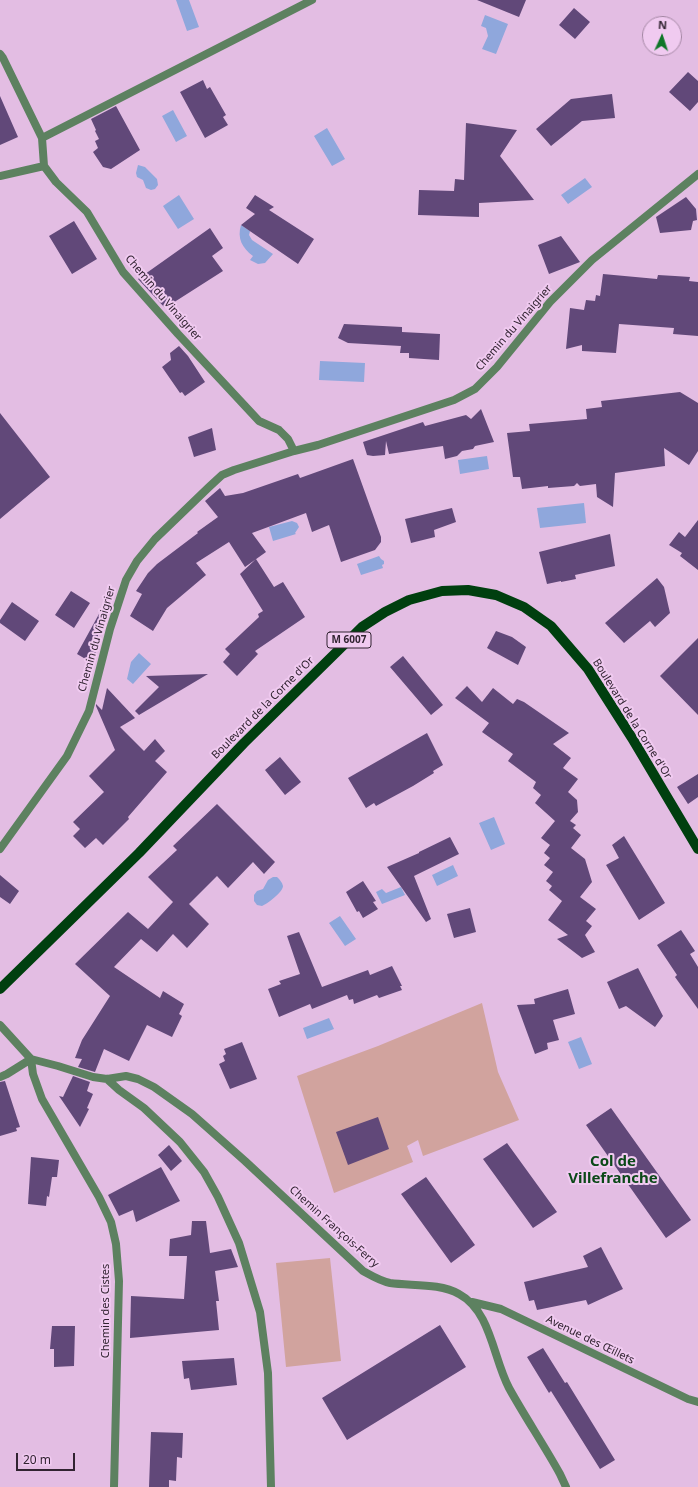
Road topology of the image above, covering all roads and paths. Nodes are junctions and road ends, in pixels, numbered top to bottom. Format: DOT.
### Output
graph roads {
  1 [pos="312,0"];
  2 [pos="0,54"];
  3 [pos="42,138"];
  4 [pos="44,166"];
  5 [pos="698,174"];
  6 [pos="0,176"];
  7 [pos="294,451"];
  8 [pos="0,849"];
  9 [pos="698,849"];
  10 [pos="0,989"];
  11 [pos="0,1025"];
  12 [pos="31,1059"];
  13 [pos="0,1077"];
  14 [pos="107,1079"];
  15 [pos="472,1302"];
  16 [pos="698,1402"];
  17 [pos="114,1487"];
  18 [pos="271,1487"];
  19 [pos="566,1487"];
  1 -- 3 [label="street"];
  2 -- 3 [label="street"];
  3 -- 4 [label="street"];
  4 -- 6 [label="street"];
  4 -- 7 [label="street, Chemin du Vinaigrier"];
  5 -- 7 [label="street, Chemin du Vinaigrier"];
  7 -- 8 [label="street, Chemin du Vinaigrier"];
  9 -- 10 [label="main road, Boulevard de la Corne d'Or / M 6007"];
  11 -- 12 [label="street"];
  12 -- 13 [label="street"];
  12 -- 14 [label="street"];
  12 -- 17 [label="street, Chemin des Cistes"];
  14 -- 15 [label="street, Chemin François-Ferry"];
  14 -- 18 [label="street"];
  15 -- 16 [label="street, Avenue des Œillets"];
  15 -- 19 [label="street, Chemin François-Ferry"];
}
